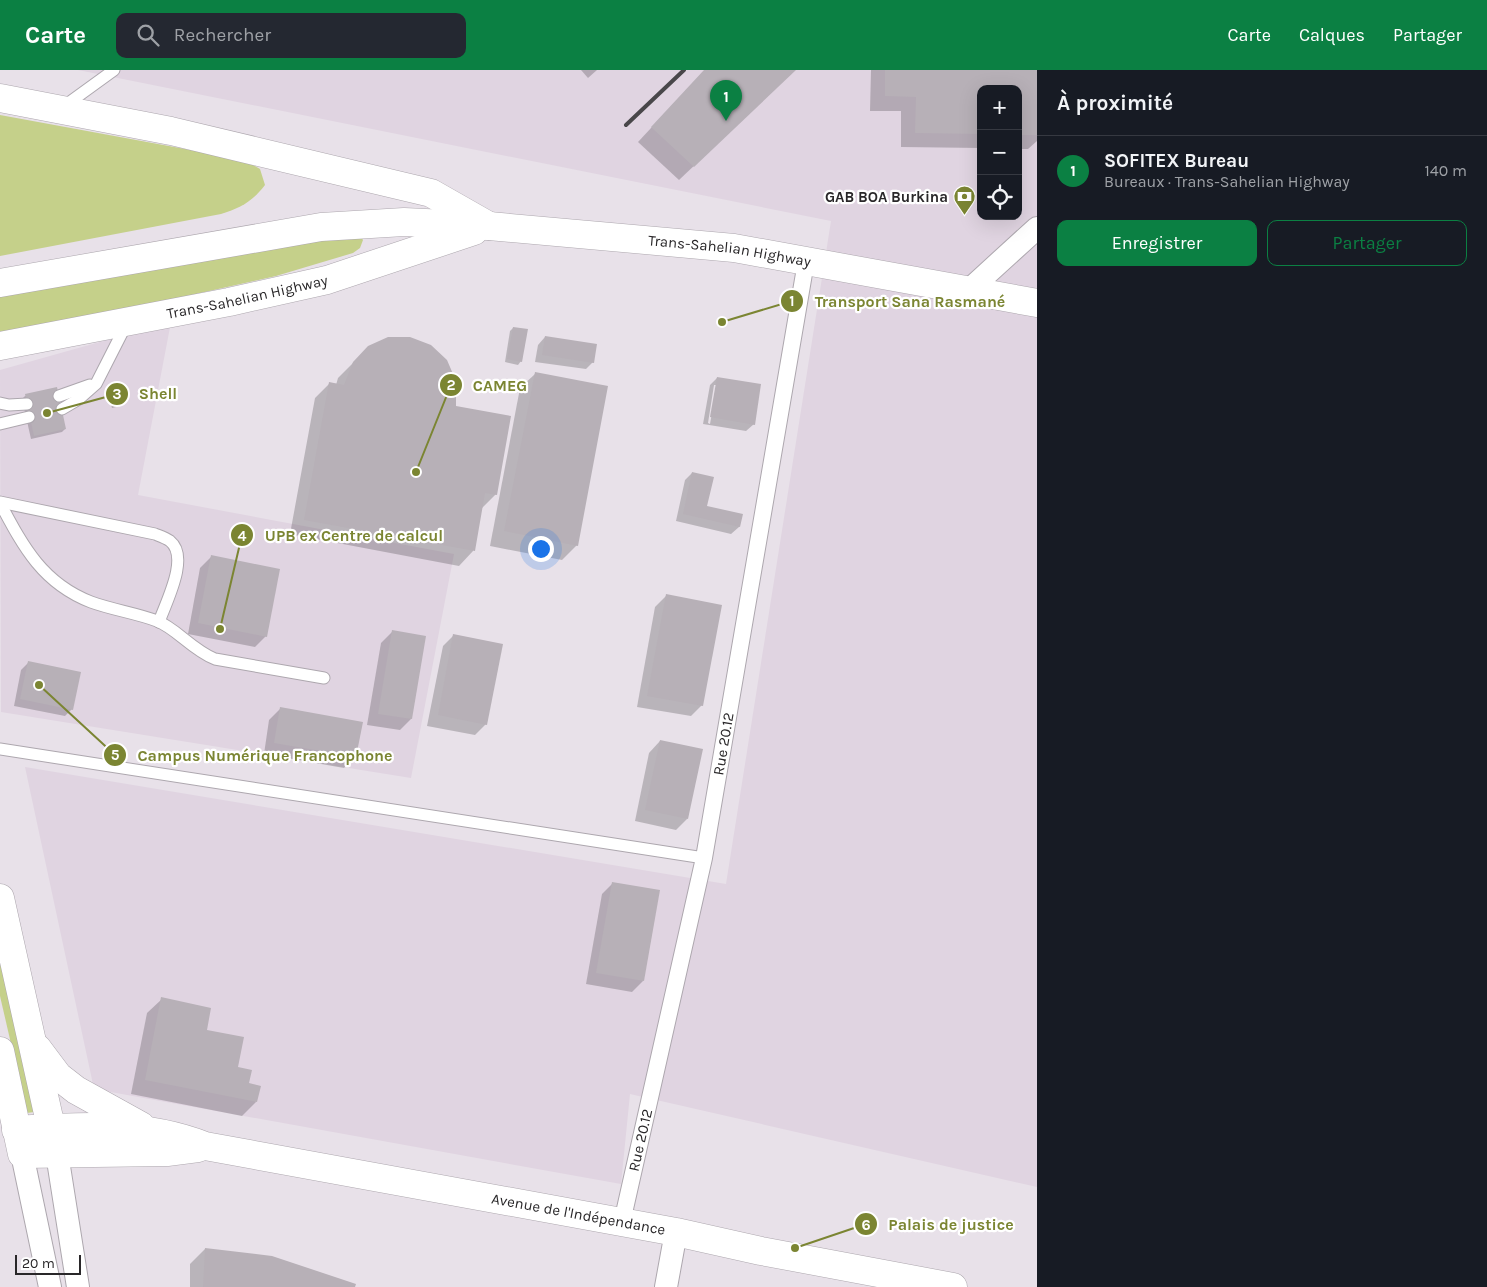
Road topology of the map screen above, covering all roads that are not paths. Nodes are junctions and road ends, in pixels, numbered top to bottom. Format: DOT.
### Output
graph roads {
  1 [pos="114,70"];
  2 [pos="0,98"];
  3 [pos="60,109"];
  4 [pos="489,226"];
  5 [pos="1037,228"];
  6 [pos="806,262"];
  7 [pos="0,283"];
  8 [pos="968,291"];
  9 [pos="1037,303"];
  10 [pos="128,322"];
  11 [pos="0,346"];
  12 [pos="96,384"];
  13 [pos="59,396"];
  14 [pos="0,402"];
  15 [pos="27,404"];
  16 [pos="62,409"];
  17 [pos="29,417"];
  18 [pos="0,424"];
  19 [pos="0,503"];
  20 [pos="159,622"];
  21 [pos="324,678"];
  22 [pos="0,749"];
  23 [pos="704,858"];
  24 [pos="0,898"];
  25 [pos="31,1039"];
  26 [pos="0,1051"];
  27 [pos="147,1129"];
  28 [pos="55,1141"];
  29 [pos="19,1142"];
  30 [pos="204,1146"];
  31 [pos="622,1222"];
  32 [pos="676,1232"];
  33 [pos="50,1287"];
  34 [pos="78,1287"];
  35 [pos="666,1287"];
  36 [pos="952,1287"];
  1 -- 3 [label="lane"];
  2 -- 3 [label="main road"];
  3 -- 4 [label="main road"];
  4 -- 6 [label="main road, Trans-Sahelian Highway"];
  4 -- 7 [label="main road, Trans-Sahelian Highway"];
  4 -- 10 [label="main road, Trans-Sahelian Highway"];
  5 -- 8 [label="street"];
  6 -- 8 [label="main road, Trans-Sahelian Highway"];
  6 -- 23 [label="street, Rue 20.12"];
  8 -- 9 [label="main road, Trans-Sahelian Highway"];
  10 -- 11 [label="main road, Trans-Sahelian Highway"];
  10 -- 12 [label="lane"];
  12 -- 13 [label="lane"];
  12 -- 16 [label="lane"];
  14 -- 15 [label="lane"];
  17 -- 18 [label="lane"];
  19 -- 20 [label="lane"];
  19 -- 20 [label="lane"];
  20 -- 21 [label="lane"];
  22 -- 23 [label="lane"];
  23 -- 31 [label="street, Rue 20.12"];
  24 -- 25 [label="main road"];
  25 -- 27 [label="main road"];
  25 -- 28 [label="main road"];
  26 -- 29 [label="main road"];
  27 -- 28 [label="main road"];
  27 -- 30 [label="main road, Avenue de l'Indépendance"];
  28 -- 29 [label="main road, Avenue de l'Indépendance"];
  28 -- 30 [label="main road, Avenue de l'Indépendance"];
  28 -- 34 [label="street"];
  29 -- 33 [label="street"];
  30 -- 31 [label="main road, Avenue de l'Indépendance"];
  31 -- 32 [label="main road, Avenue de l'Indépendance"];
  32 -- 35 [label="street"];
  32 -- 36 [label="main road, Avenue de l'Indépendance"];
}
